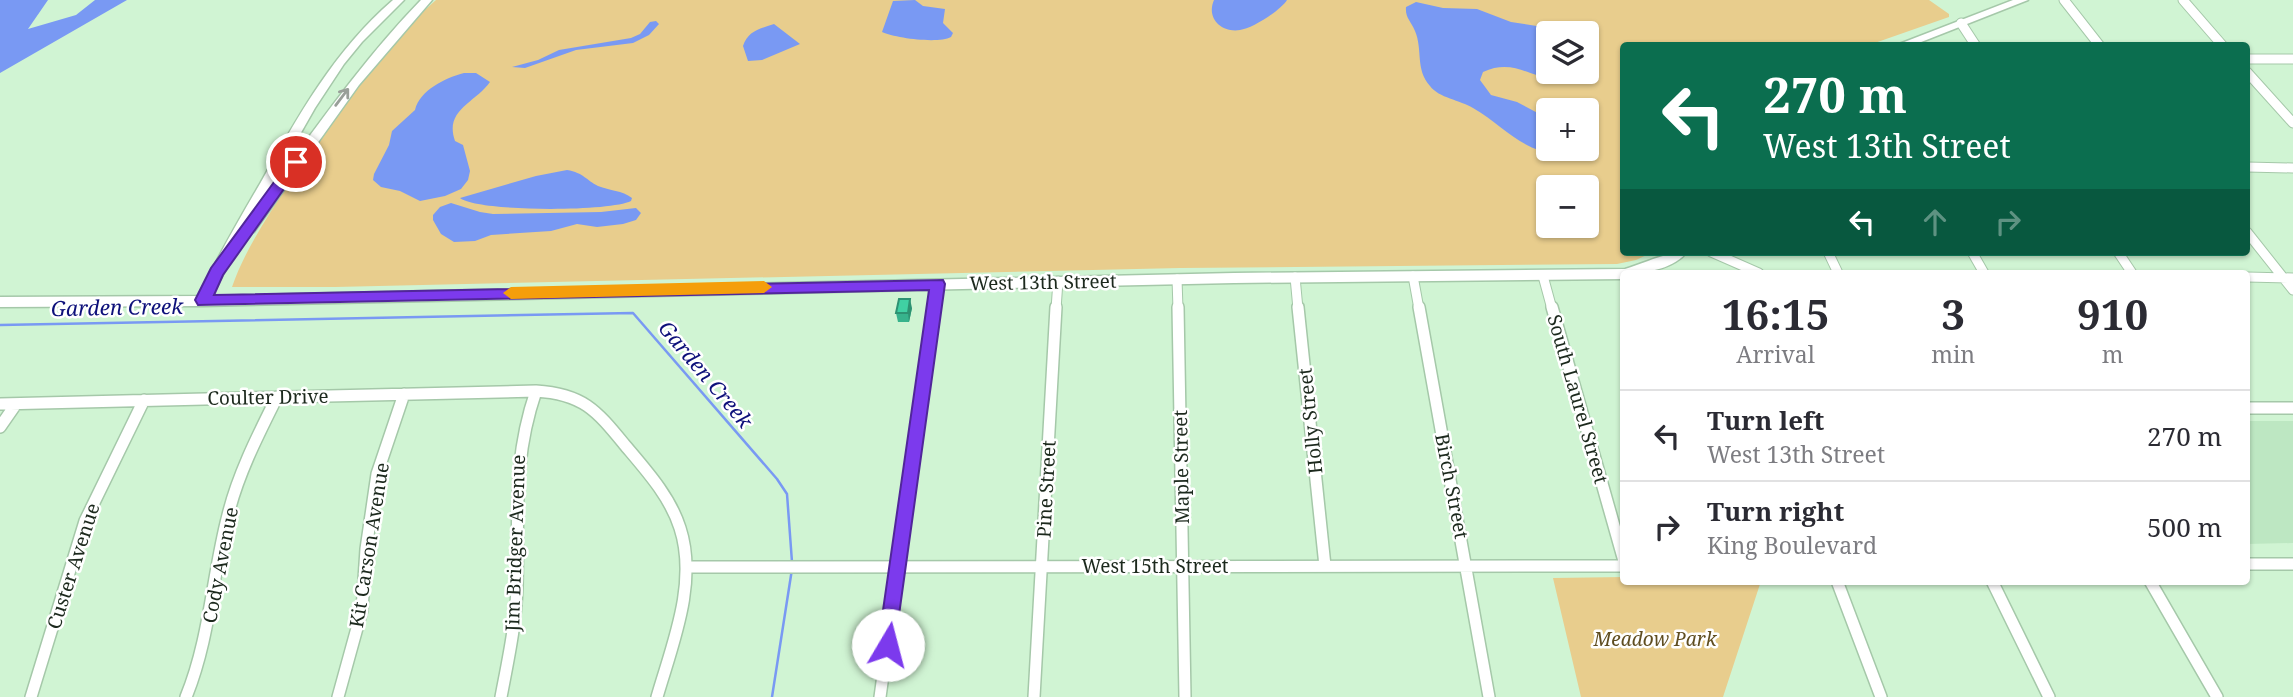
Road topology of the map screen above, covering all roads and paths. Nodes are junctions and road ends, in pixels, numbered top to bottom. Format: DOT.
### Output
graph roads {
  1 [pos="399,0"];
  2 [pos="427,0"];
  3 [pos="2023,0"];
  4 [pos="2064,0"];
  5 [pos="2183,0"];
  6 [pos="1961,23"];
  7 [pos="1910,42"];
  8 [pos="1973,42"];
  9 [pos="2097,42"];
  10 [pos="2220,42"];
  11 [pos="2250,59"];
  12 [pos="2293,59"];
  13 [pos="2250,75"];
  14 [pos="2293,123"];
  15 [pos="2250,167"];
  16 [pos="2293,167"];
  17 [pos="2250,235"];
  18 [pos="1674,256"];
  19 [pos="1721,256"];
  20 [pos="1638,270"];
  21 [pos="1752,270"];
  22 [pos="217,272"];
  23 [pos="1620,274"];
  24 [pos="1413,276"];
  25 [pos="1543,276"];
  26 [pos="1295,277"];
  27 [pos="2250,278"];
  28 [pos="2288,278"];
  29 [pos="1177,279"];
  30 [pos="1058,281"];
  31 [pos="937,284"];
  32 [pos="2293,290"];
  33 [pos="203,300"];
  34 [pos="0,302"];
  35 [pos="536,391"];
  36 [pos="404,394"];
  37 [pos="277,397"];
  38 [pos="144,400"];
  39 [pos="0,404"];
  40 [pos="16,404"];
  41 [pos="2250,408"];
  42 [pos="2293,408"];
  43 [pos="0,427"];
  44 [pos="1620,550"];
  45 [pos="1620,564"];
  46 [pos="2250,564"];
  47 [pos="2293,564"];
  48 [pos="1466,565"];
  49 [pos="899,566"];
  50 [pos="1042,566"];
  51 [pos="1183,566"];
  52 [pos="1325,566"];
  53 [pos="686,568"];
  54 [pos="1839,585"];
  55 [pos="1994,585"];
  56 [pos="2152,585"];
  57 [pos="31,697"];
  58 [pos="186,697"];
  59 [pos="338,697"];
  60 [pos="501,697"];
  61 [pos="657,697"];
  62 [pos="880,697"];
  63 [pos="1034,697"];
  64 [pos="1185,697"];
  65 [pos="1489,697"];
  66 [pos="1881,697"];
  67 [pos="2049,697"];
  68 [pos="2217,697"];
  1 -- 22 [label="main road"];
  22 -- 2 [label="main road, one-way"];
  3 -- 6 [label="main road"];
  4 -- 9 [label="street"];
  5 -- 10 [label="street"];
  6 -- 7 [label="main road"];
  6 -- 8 [label="street"];
  11 -- 12 [label="street"];
  13 -- 14 [label="street"];
  15 -- 16 [label="street"];
  17 -- 28 [label="street"];
  18 -- 20 [label="main road, West 13th Street"];
  19 -- 21 [label="street"];
  22 -- 33 [label="main road"];
  23 -- 25 [label="main road, West 13th Street"];
  24 -- 25 [label="main road, West 13th Street"];
  24 -- 26 [label="main road, West 13th Street"];
  24 -- 48 [label="street, Birch Street"];
  25 -- 44 [label="street, South Laurel Street"];
  26 -- 29 [label="main road, West 13th Street"];
  26 -- 52 [label="street, Holly Street"];
  27 -- 28 [label="street"];
  28 -- 32 [label="street"];
  29 -- 30 [label="main road, West 13th Street"];
  29 -- 51 [label="street, Maple Street"];
  30 -- 31 [label="main road, West 13th Street"];
  30 -- 50 [label="street, Pine Street"];
  31 -- 33 [label="main road, West 13th Street"];
  31 -- 49 [label="street"];
  33 -- 34 [label="main road, West 13th Street"];
  35 -- 36 [label="street, Coulter Drive"];
  35 -- 53 [label="street, Coulter Drive"];
  35 -- 60 [label="street, Jim Bridger Avenue"];
  36 -- 37 [label="street, Coulter Drive"];
  36 -- 59 [label="street, Kit Carson Avenue"];
  37 -- 38 [label="street, Coulter Drive"];
  37 -- 58 [label="street, Cody Avenue"];
  38 -- 40 [label="street, Coulter Drive"];
  38 -- 57 [label="street, Custer Avenue"];
  39 -- 40 [label="street, Coulter Drive"];
  40 -- 43 [label="street"];
  41 -- 42 [label="street"];
  45 -- 48 [label="street, West 15th Street"];
  46 -- 47 [label="street"];
  48 -- 52 [label="street, West 15th Street"];
  48 -- 65 [label="street, Birch Street"];
  49 -- 50 [label="street, West 15th Street"];
  49 -- 53 [label="street, West 15th Street"];
  49 -- 62 [label="street"];
  50 -- 51 [label="street, West 15th Street"];
  50 -- 63 [label="street, Pine Street"];
  51 -- 52 [label="street, West 15th Street"];
  51 -- 64 [label="street, Maple Street"];
  53 -- 61 [label="street, Coulter Drive"];
  54 -- 66 [label="street"];
  55 -- 67 [label="street"];
  56 -- 68 [label="street"];
}
